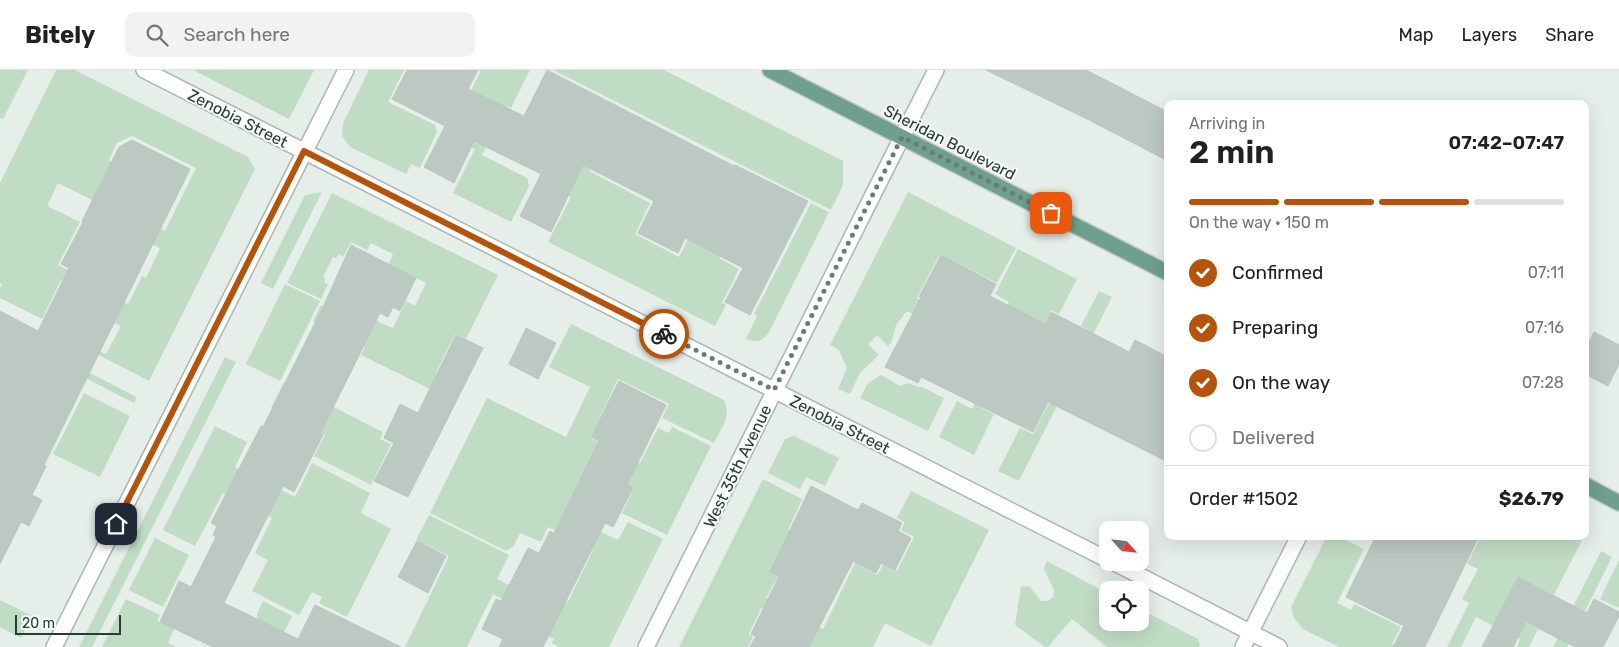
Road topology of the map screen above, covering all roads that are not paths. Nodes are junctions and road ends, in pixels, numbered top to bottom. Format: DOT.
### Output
graph roads {
  1 [pos="144,70"];
  2 [pos="346,70"];
  3 [pos="770,70"];
  4 [pos="936,70"];
  5 [pos="902,137"];
  6 [pos="304,151"];
  7 [pos="1164,271"];
  8 [pos="774,390"];
  9 [pos="1589,487"];
  10 [pos="1619,503"];
  11 [pos="1297,540"];
  12 [pos="1099,555"];
  13 [pos="1131,571"];
  14 [pos="1251,632"];
  15 [pos="54,647"];
  16 [pos="646,647"];
  17 [pos="1243,647"];
  18 [pos="1279,647"];
  1 -- 6 [label="street, Zenobia Street"];
  2 -- 6 [label="street"];
  3 -- 5 [label="main road, Sheridan Boulevard"];
  4 -- 5 [label="street, West 35th Avenue"];
  5 -- 7 [label="main road, Sheridan Boulevard"];
  5 -- 8 [label="street, West 35th Avenue"];
  6 -- 8 [label="street, Zenobia Street"];
  6 -- 15 [label="street"];
  8 -- 12 [label="street, Zenobia Street"];
  8 -- 16 [label="street, West 35th Avenue"];
  9 -- 10 [label="main road"];
  11 -- 14 [label="street"];
  13 -- 14 [label="street"];
  14 -- 17 [label="street"];
  14 -- 18 [label="street"];
}
